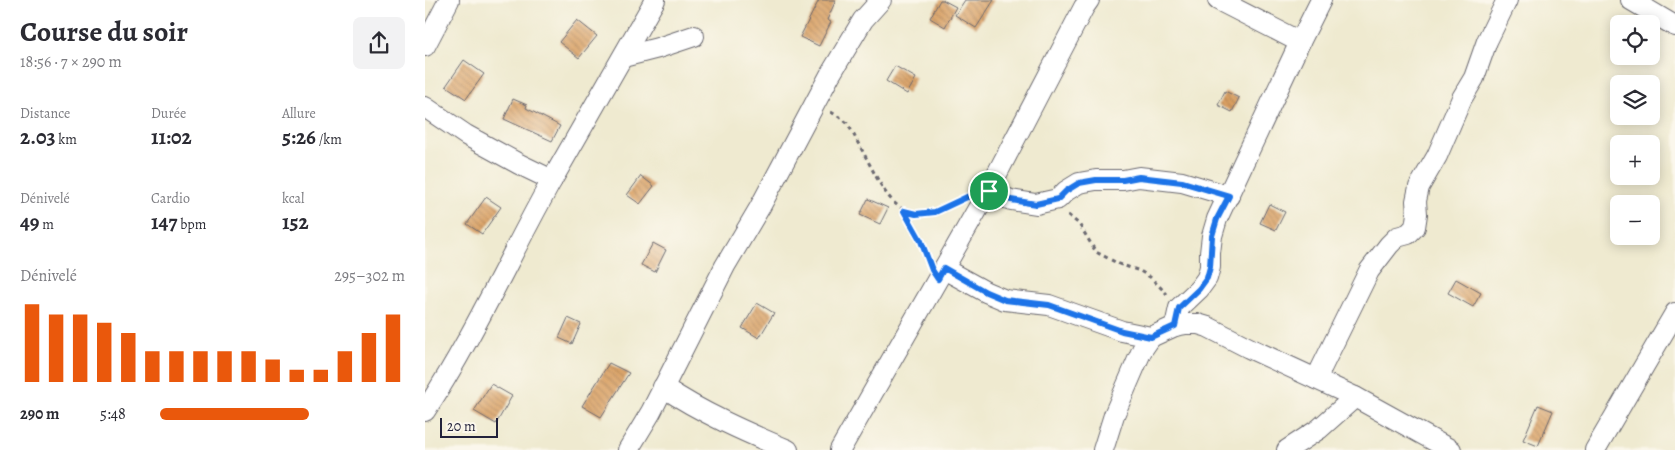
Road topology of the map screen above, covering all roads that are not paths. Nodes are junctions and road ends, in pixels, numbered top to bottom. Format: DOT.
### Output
graph roads {
  1 [pos="449,0"];
  2 [pos="655,0"];
  3 [pos="881,0"];
  4 [pos="1218,0"];
  5 [pos="1321,0"];
  6 [pos="1507,0"];
  7 [pos="1631,0"];
  8 [pos="1084,2"];
  9 [pos="1675,26"];
  10 [pos="694,36"];
  11 [pos="1300,42"];
  12 [pos="425,46"];
  13 [pos="623,57"];
  14 [pos="425,107"];
  15 [pos="552,180"];
  16 [pos="989,191"];
  17 [pos="1229,196"];
  18 [pos="941,274"];
  19 [pos="1675,313"];
  20 [pos="1177,317"];
  21 [pos="1151,337"];
  22 [pos="1316,379"];
  23 [pos="663,387"];
  24 [pos="1355,396"];
  25 [pos="425,412"];
  26 [pos="837,449"];
  27 [pos="628,450"];
  28 [pos="788,450"];
  29 [pos="1103,450"];
  30 [pos="1287,450"];
  31 [pos="1451,450"];
  32 [pos="1595,450"];
  1 -- 12 [label="street"];
  2 -- 13 [label="street"];
  3 -- 23 [label="street"];
  4 -- 11 [label="street"];
  5 -- 11 [label="street"];
  6 -- 22 [label="street"];
  7 -- 9 [label="street"];
  8 -- 16 [label="street"];
  10 -- 13 [label="street"];
  11 -- 17 [label="street"];
  13 -- 15 [label="street"];
  14 -- 15 [label="street"];
  15 -- 25 [label="street"];
  16 -- 17 [label="street"];
  16 -- 18 [label="street"];
  17 -- 20 [label="street"];
  18 -- 21 [label="street"];
  18 -- 26 [label="street"];
  19 -- 32 [label="street"];
  20 -- 21 [label="street"];
  20 -- 22 [label="street"];
  21 -- 29 [label="street"];
  22 -- 24 [label="street"];
  23 -- 27 [label="street"];
  23 -- 28 [label="street"];
  24 -- 30 [label="street"];
  24 -- 31 [label="street"];
}
